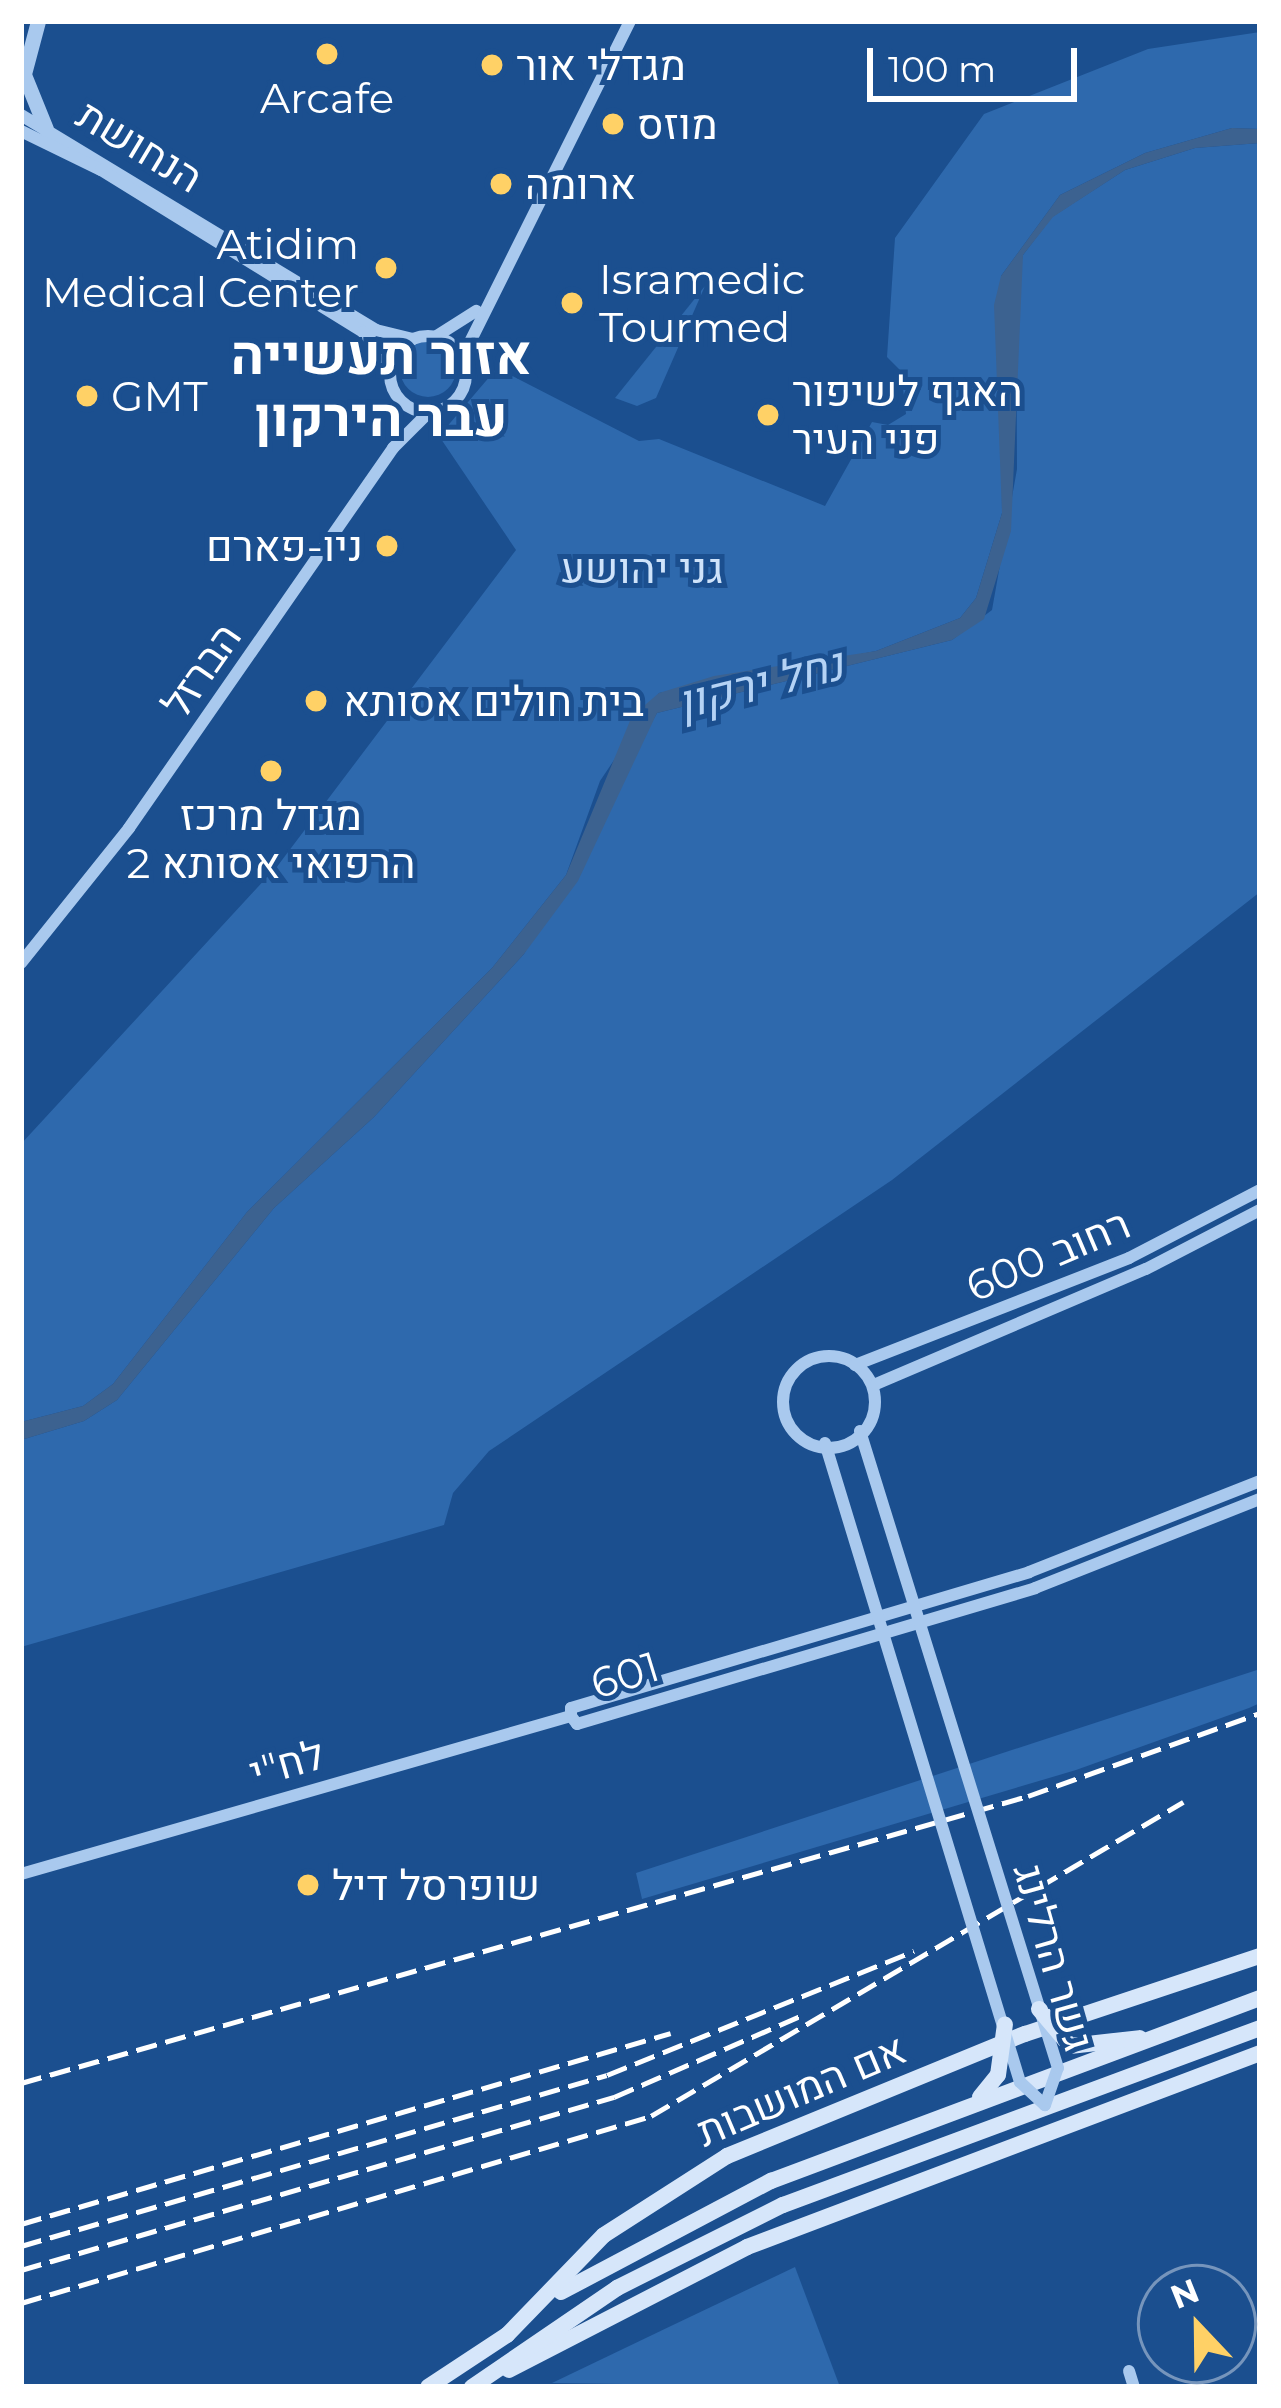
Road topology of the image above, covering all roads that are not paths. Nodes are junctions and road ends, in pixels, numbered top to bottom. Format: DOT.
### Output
graph roads {
  1 [pos="38,21"];
  2 [pos="630,21"];
  3 [pos="23,79"];
  4 [pos="21,116"];
  5 [pos="46,129"];
  6 [pos="21,131"];
  7 [pos="482,307"];
  8 [pos="435,337"];
  9 [pos="413,339"];
  10 [pos="462,358"];
  11 [pos="390,375"];
  12 [pos="429,412"];
  13 [pos="21,962"];
  14 [pos="1260,1190"];
  15 [pos="1255,1214"];
  16 [pos="855,1364"];
  17 [pos="876,1384"];
  18 [pos="860,1431"];
  19 [pos="825,1443"];
  20 [pos="1260,1480"];
  21 [pos="1260,1499"];
  22 [pos="571,1716"];
  23 [pos="21,1874"];
  24 [pos="1260,1956"];
  25 [pos="1260,1998"];
  26 [pos="1039,2009"];
  27 [pos="1004,2024"];
  28 [pos="1260,2028"];
  29 [pos="1140,2038"];
  30 [pos="1260,2053"];
  31 [pos="1058,2068"];
  32 [pos="1020,2082"];
  33 [pos="980,2097"];
  34 [pos="1046,2105"];
  35 [pos="532,2312"];
  36 [pos="1129,2371"];
  37 [pos="428,2387"];
  38 [pos="474,2387"];
  39 [pos="1134,2387"];
  1 -- 3 [label="street"];
  2 -- 7 [label="street"];
  3 -- 5 [label="street"];
  4 -- 5 [label="street, הנחושת"];
  5 -- 9 [label="street, הנחושת"];
  6 -- 11 [label="street, הנחושת"];
  7 -- 8 [label="street"];
  7 -- 10 [label="street"];
  8 -- 9 [label="street"];
  8 -- 10 [label="street"];
  9 -- 11 [label="street"];
  10 -- 12 [label="street"];
  11 -- 12 [label="street"];
  12 -- 13 [label="street, הברזל"];
  14 -- 16 [label="street, רחוב 600"];
  15 -- 17 [label="street, רחוב 600"];
  16 -- 17 [label="street"];
  16 -- 19 [label="street"];
  17 -- 18 [label="street"];
  18 -- 19 [label="street"];
  18 -- 26 [label="street, גשר הרלינג, bridge"];
  19 -- 27 [label="street, גשר הרלינג, bridge"];
  20 -- 22 [label="street, 601"];
  21 -- 22 [label="street, 601"];
  22 -- 23 [label="street, לח\"י"];
  24 -- 35 [label="main road, אם המושבות"];
  25 -- 29 [label="main road"];
  26 -- 29 [label="main road, bridge"];
  26 -- 31 [label="street, גשר הרלינג, bridge"];
  27 -- 32 [label="street, גשר הרלינג, bridge"];
  27 -- 33 [label="main road, bridge"];
  28 -- 34 [label="main road"];
  29 -- 31 [label="main road, bridge"];
  30 -- 38 [label="main road"];
  31 -- 32 [label="main road, bridge"];
  31 -- 34 [label="street, גשר הרלינג, bridge"];
  32 -- 33 [label="main road, bridge"];
  32 -- 34 [label="street, גשר הרלינג, bridge"];
  33 -- 35 [label="main road"];
  34 -- 38 [label="main road"];
  35 -- 37 [label="main road, אם המושבות"];
  36 -- 39 [label="street"];
}
